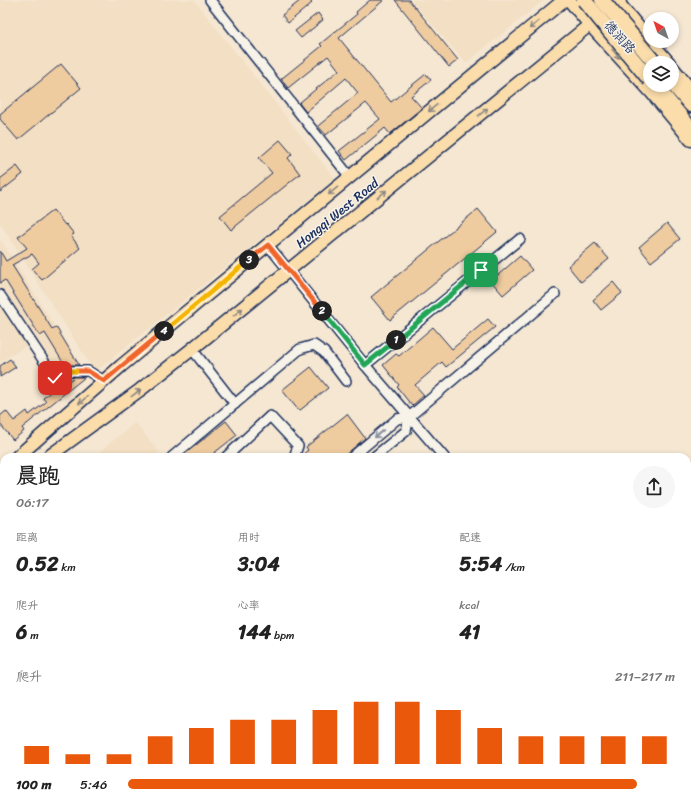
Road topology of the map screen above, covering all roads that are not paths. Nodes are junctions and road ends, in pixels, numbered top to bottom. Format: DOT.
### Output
graph roads {
  1 [pos="210,0"];
  2 [pos="564,0"];
  3 [pos="569,0"];
  4 [pos="584,0"];
  5 [pos="602,0"];
  6 [pos="618,1"];
  7 [pos="590,25"];
  8 [pos="643,32"];
  9 [pos="656,48"];
  10 [pos="649,56"];
  11 [pos="662,56"];
  12 [pos="643,72"];
  13 [pos="679,75"];
  14 [pos="691,90"];
  15 [pos="679,91"];
  16 [pos="660,92"];
  17 [pos="691,105"];
  18 [pos="691,129"];
  19 [pos="691,140"];
  20 [pos="346,172"];
  21 [pos="520,239"];
  22 [pos="268,245"];
  23 [pos="289,270"];
  24 [pos="555,294"];
  25 [pos="0,295"];
  26 [pos="192,349"];
  27 [pos="365,365"];
  28 [pos="104,381"];
  29 [pos="346,381"];
  30 [pos="236,404"];
  31 [pos="409,417"];
  32 [pos="22,453"];
  33 [pos="53,453"];
  34 [pos="177,453"];
  35 [pos="230,453"];
  36 [pos="295,453"];
  37 [pos="357,453"];
  38 [pos="379,453"];
  39 [pos="440,453"];
  1 -- 20 [label="street"];
  2 -- 22 [label="main road, Hongqi West Road, one-way"];
  3 -- 7 [label="main road, 德润路"];
  4 -- 12 [label="highway, bridge"];
  5 -- 10 [label="highway, bridge"];
  6 -- 7 [label="main road, Hongqi West Road"];
  6 -- 8 [label="main road, 德润路"];
  7 -- 19 [label="main road, 德润路, one-way"];
  23 -- 7 [label="main road, Hongqi West Road, one-way"];
  9 -- 11 [label="main road, 德润路"];
  13 -- 14 [label="main road"];
  15 -- 17 [label="highway"];
  16 -- 18 [label="highway"];
  21 -- 27 [label="street"];
  22 -- 23 [label="street"];
  22 -- 28 [label="main road, Hongqi West Road"];
  26 -- 23 [label="main road, Hongqi West Road, one-way"];
  23 -- 27 [label="street"];
  24 -- 31 [label="street"];
  25 -- 28 [label="street"];
  26 -- 30 [label="street"];
  33 -- 26 [label="main road, Hongqi West Road, one-way"];
  27 -- 31 [label="street"];
  28 -- 32 [label="main road, Hongqi West Road, one-way"];
  29 -- 30 [label="street"];
  30 -- 34 [label="street"];
  31 -- 37 [label="street, one-way"];
  31 -- 38 [label="street"];
  31 -- 39 [label="street"];
  35 -- 36 [label="street"];
}
